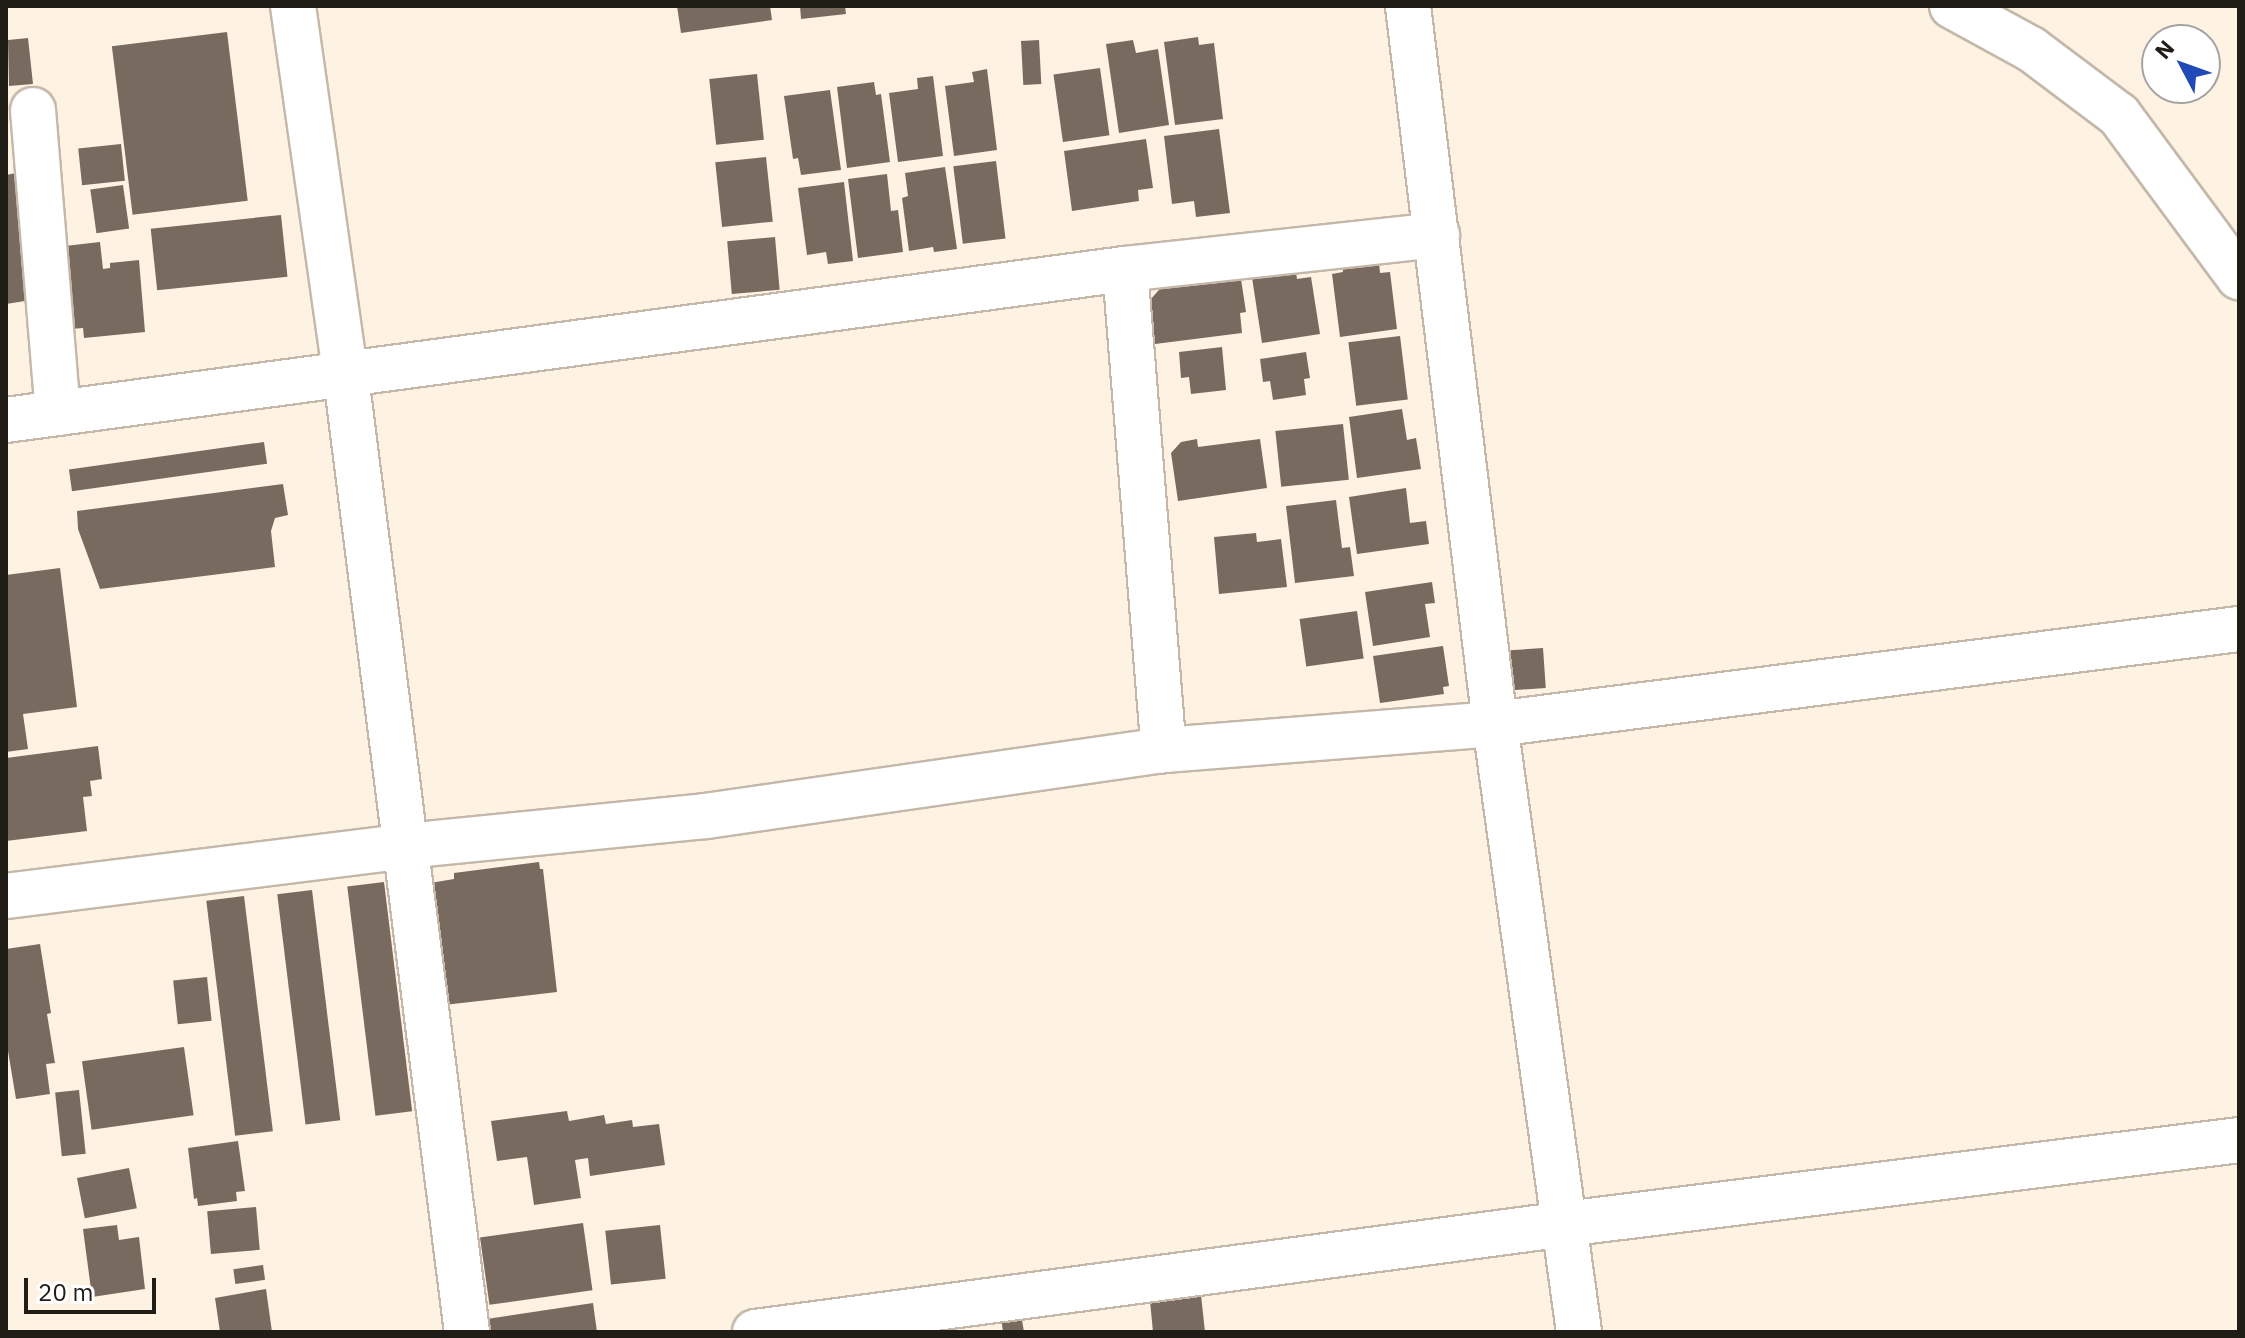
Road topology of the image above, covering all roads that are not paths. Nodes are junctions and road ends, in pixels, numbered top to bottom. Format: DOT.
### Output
graph roads {
  1 [pos="293,6"];
  2 [pos="1408,6"];
  3 [pos="1952,6"];
  4 [pos="33,110"];
  5 [pos="1437,235"];
  6 [pos="2234,258"];
  7 [pos="1125,269"];
  8 [pos="346,377"];
  9 [pos="58,413"];
  10 [pos="6,420"];
  11 [pos="2239,629"];
  12 [pos="1495,724"];
  13 [pos="1164,750"];
  14 [pos="406,846"];
  15 [pos="6,896"];
  16 [pos="2239,1140"];
  17 [pos="1565,1224"];
  18 [pos="467,1332"];
  19 [pos="755,1332"];
  20 [pos="1579,1332"];
  1 -- 8 [label="street"];
  2 -- 5 [label="street"];
  3 -- 6 [label="street"];
  4 -- 9 [label="street"];
  5 -- 7 [label="street"];
  5 -- 12 [label="street"];
  7 -- 8 [label="street"];
  7 -- 13 [label="street"];
  8 -- 9 [label="street"];
  8 -- 14 [label="street"];
  9 -- 10 [label="street"];
  11 -- 12 [label="street"];
  12 -- 13 [label="street"];
  12 -- 17 [label="street"];
  13 -- 14 [label="street"];
  14 -- 15 [label="street"];
  14 -- 18 [label="street"];
  16 -- 17 [label="street"];
  17 -- 19 [label="street"];
  17 -- 20 [label="street"];
}
